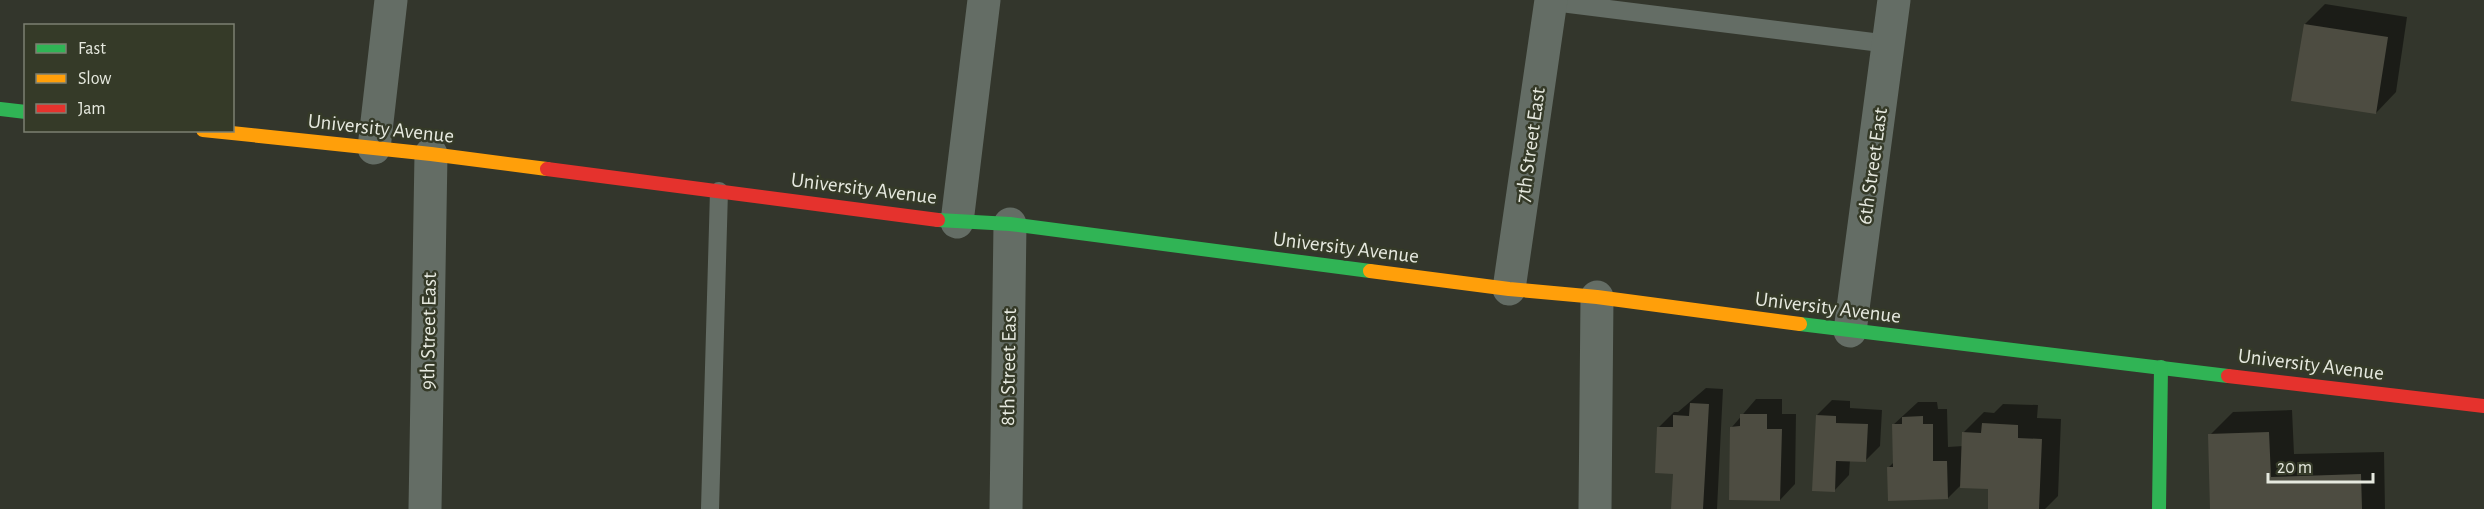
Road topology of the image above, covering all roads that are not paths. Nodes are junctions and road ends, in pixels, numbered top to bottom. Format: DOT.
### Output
graph roads {
  1 [pos="391,0"];
  2 [pos="984,0"];
  3 [pos="1547,0"];
  4 [pos="1894,0"];
  5 [pos="1888,44"];
  6 [pos="0,109"];
  7 [pos="24,112"];
  8 [pos="222,132"];
  9 [pos="374,148"];
  10 [pos="431,154"];
  11 [pos="719,191"];
  12 [pos="957,222"];
  13 [pos="1010,224"];
  14 [pos="1509,290"];
  15 [pos="1597,297"];
  16 [pos="1850,331"];
  17 [pos="2161,367"];
  18 [pos="2484,406"];
  19 [pos="426,509"];
  20 [pos="710,509"];
  21 [pos="1006,509"];
  22 [pos="1595,509"];
  23 [pos="2159,509"];
  1 -- 9 [label="street"];
  2 -- 12 [label="street"];
  3 -- 5 [label="lane"];
  3 -- 14 [label="street, 7th Street East"];
  4 -- 5 [label="street, 6th Street East"];
  5 -- 16 [label="street, 6th Street East"];
  6 -- 7 [label="street"];
  8 -- 9 [label="street, University Avenue"];
  9 -- 10 [label="street, University Avenue"];
  10 -- 11 [label="street, University Avenue"];
  10 -- 19 [label="street, 9th Street East"];
  11 -- 12 [label="street, University Avenue"];
  11 -- 20 [label="lane"];
  12 -- 13 [label="street, University Avenue"];
  13 -- 14 [label="street, University Avenue"];
  13 -- 21 [label="street, 8th Street East"];
  14 -- 15 [label="street, University Avenue"];
  15 -- 16 [label="street, University Avenue"];
  15 -- 22 [label="street"];
  16 -- 17 [label="street, University Avenue"];
  17 -- 18 [label="street, University Avenue"];
  17 -- 23 [label="street"];
}
